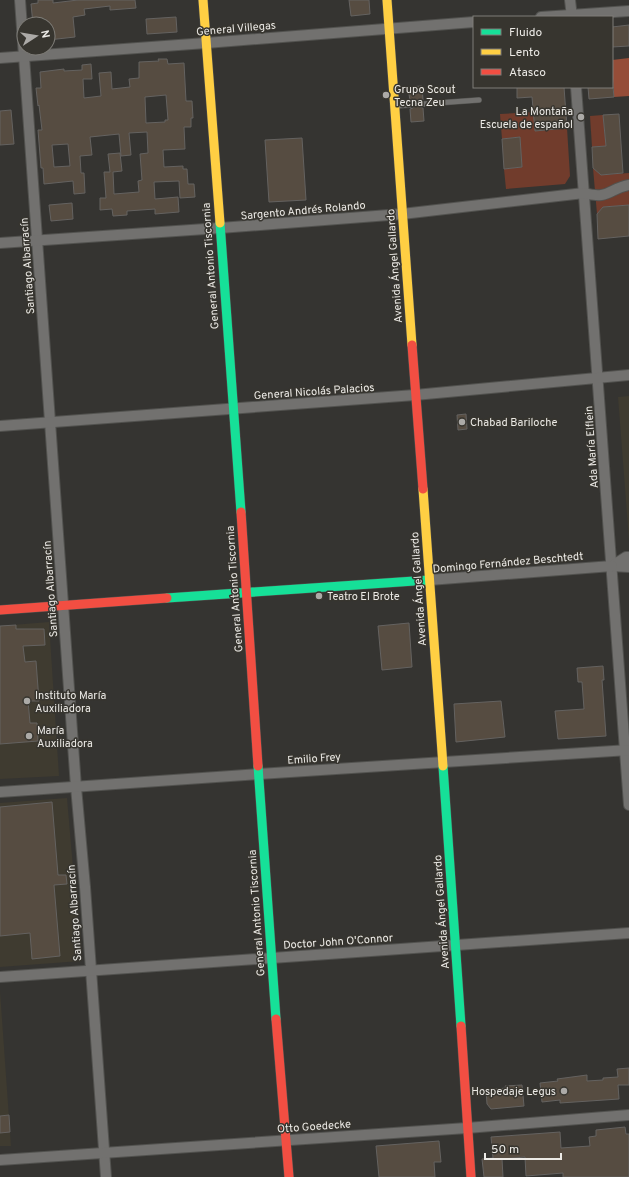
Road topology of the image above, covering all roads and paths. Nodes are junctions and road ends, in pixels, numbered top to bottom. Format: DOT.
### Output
graph roads {
  1 [pos="20,0"];
  2 [pos="203,0"];
  3 [pos="387,0"];
  4 [pos="570,0"];
  5 [pos="629,11"];
  6 [pos="21,16"];
  7 [pos="572,16"];
  8 [pos="473,22"];
  9 [pos="389,28"];
  10 [pos="206,43"];
  11 [pos="56,54"];
  12 [pos="24,56"];
  13 [pos="0,58"];
  14 [pos="576,88"];
  15 [pos="479,100"];
  16 [pos="423,104"];
  17 [pos="410,105"];
  18 [pos="395,106"];
  19 [pos="629,185"];
  20 [pos="584,193"];
  21 [pos="402,214"];
  22 [pos="220,228"];
  23 [pos="37,240"];
  24 [pos="0,243"];
  25 [pos="629,375"];
  26 [pos="598,378"];
  27 [pos="415,395"];
  28 [pos="232,409"];
  29 [pos="51,422"];
  30 [pos="0,426"];
  31 [pos="629,557"];
  32 [pos="612,566"];
  33 [pos="629,567"];
  34 [pos="429,580"];
  35 [pos="247,593"];
  36 [pos="64,605"];
  37 [pos="0,610"];
  38 [pos="627,750"];
  39 [pos="443,762"];
  40 [pos="259,774"];
  41 [pos="76,787"];
  42 [pos="0,792"];
  43 [pos="629,805"];
  44 [pos="629,933"];
  45 [pos="455,945"];
  46 [pos="271,958"];
  47 [pos="91,970"];
  48 [pos="0,977"];
  49 [pos="629,1115"];
  50 [pos="467,1128"];
  51 [pos="286,1140"];
  52 [pos="104,1152"];
  53 [pos="0,1160"];
  54 [pos="106,1177"];
  55 [pos="288,1177"];
  56 [pos="471,1177"];
  1 -- 6 [label="street, Santiago Albarracín"];
  2 -- 10 [label="street, General Antonio Tiscornia"];
  3 -- 9 [label="street, Avenida Ángel Gallardo"];
  4 -- 7 [label="street"];
  5 -- 7 [label="street"];
  8 -- 9 [label="street, General Villegas"];
  9 -- 10 [label="street, General Villegas"];
  9 -- 18 [label="street, Avenida Ángel Gallardo"];
  10 -- 11 [label="street, General Villegas"];
  10 -- 22 [label="street, General Antonio Tiscornia"];
  12 -- 13 [label="street, General Villegas"];
  12 -- 23 [label="street, Santiago Albarracín"];
  14 -- 20 [label="street, Ada María Elflein"];
  15 -- 16 [label="lane"];
  17 -- 18 [label="lane"];
  18 -- 21 [label="street, Avenida Ángel Gallardo"];
  19 -- 20 [label="street, Sargento Andrés Rolando"];
  20 -- 21 [label="street, Sargento Andrés Rolando"];
  20 -- 26 [label="street, Ada María Elflein"];
  21 -- 22 [label="street, Sargento Andrés Rolando"];
  21 -- 27 [label="street, Avenida Ángel Gallardo"];
  22 -- 23 [label="street, Sargento Andrés Rolando"];
  22 -- 28 [label="street, General Antonio Tiscornia"];
  23 -- 24 [label="street, Sargento Andrés Rolando"];
  23 -- 29 [label="street, Santiago Albarracín"];
  25 -- 26 [label="street, General Nicolás Palacios"];
  26 -- 27 [label="street, General Nicolás Palacios"];
  26 -- 32 [label="street, Ada María Elflein"];
  27 -- 28 [label="street, General Nicolás Palacios"];
  27 -- 34 [label="street, Avenida Ángel Gallardo"];
  28 -- 29 [label="street, General Nicolás Palacios"];
  28 -- 35 [label="street, General Antonio Tiscornia"];
  29 -- 30 [label="street, General Nicolás Palacios"];
  29 -- 36 [label="street, Santiago Albarracín"];
  31 -- 32 [label="street, Domingo Fernández Beschtedt"];
  32 -- 33 [label="street, Domingo Fernández Beschtedt"];
  32 -- 34 [label="street, Domingo Fernández Beschtedt"];
  32 -- 38 [label="street, Ada María Elflein"];
  34 -- 35 [label="street, Domingo Fernández Beschtedt"];
  34 -- 39 [label="street, Avenida Ángel Gallardo"];
  35 -- 36 [label="street, Domingo Fernández Beschtedt"];
  35 -- 40 [label="street, General Antonio Tiscornia"];
  36 -- 37 [label="street, Domingo Fernández Beschtedt"];
  36 -- 41 [label="street, Santiago Albarracín"];
  38 -- 39 [label="street, Emilio Frey"];
  38 -- 43 [label="street, Ada María Elflein"];
  39 -- 40 [label="street, Emilio Frey"];
  39 -- 45 [label="street, Avenida Ángel Gallardo"];
  40 -- 41 [label="street, Emilio Frey"];
  40 -- 46 [label="street, General Antonio Tiscornia"];
  41 -- 42 [label="street, Emilio Frey"];
  41 -- 47 [label="street, Santiago Albarracín"];
  44 -- 45 [label="street, Doctor John O'Connor"];
  45 -- 46 [label="street, Doctor John O'Connor"];
  45 -- 50 [label="street, Avenida Ángel Gallardo"];
  46 -- 47 [label="street, Doctor John O'Connor"];
  46 -- 51 [label="street, General Antonio Tiscornia"];
  47 -- 48 [label="street, Doctor John O'Connor"];
  47 -- 52 [label="street, Santiago Albarracín"];
  49 -- 50 [label="street, Otto Goedecke"];
  50 -- 51 [label="street, Otto Goedecke"];
  50 -- 56 [label="street, Avenida Ángel Gallardo"];
  51 -- 52 [label="street, Otto Goedecke"];
  51 -- 55 [label="street, General Antonio Tiscornia"];
  52 -- 53 [label="street, Otto Goedecke"];
  52 -- 54 [label="street, Santiago Albarracín"];
}
